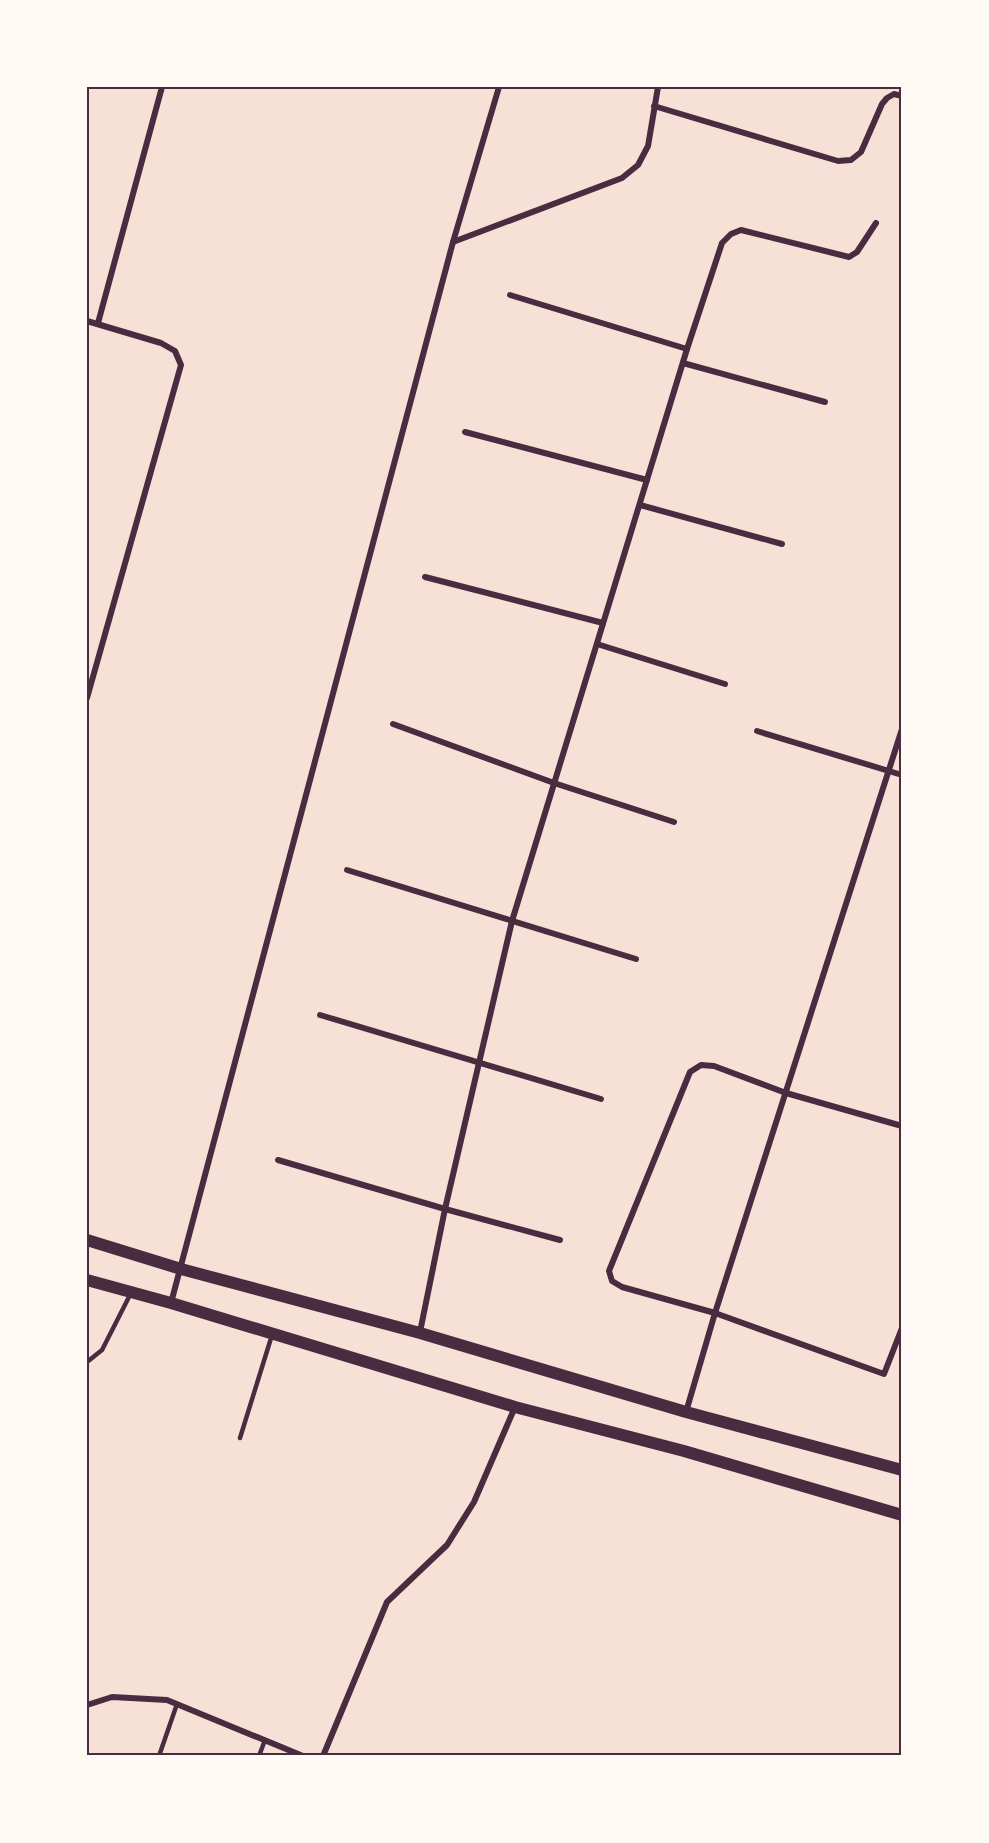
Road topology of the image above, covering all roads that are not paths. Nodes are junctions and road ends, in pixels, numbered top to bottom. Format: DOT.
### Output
graph roads {
  1 [pos="162,87"];
  2 [pos="500,87"];
  3 [pos="658,87"];
  4 [pos="902,96"];
  5 [pos="654,106"];
  6 [pos="876,223"];
  7 [pos="453,242"];
  8 [pos="510,295"];
  9 [pos="87,321"];
  10 [pos="98,323"];
  11 [pos="687,349"];
  12 [pos="683,363"];
  13 [pos="825,402"];
  14 [pos="465,432"];
  15 [pos="647,480"];
  16 [pos="640,505"];
  17 [pos="782,544"];
  18 [pos="425,577"];
  19 [pos="603,623"];
  20 [pos="597,644"];
  21 [pos="725,684"];
  22 [pos="87,698"];
  23 [pos="393,724"];
  24 [pos="902,729"];
  25 [pos="756,730"];
  26 [pos="889,771"];
  27 [pos="902,775"];
  28 [pos="554,783"];
  29 [pos="674,822"];
  30 [pos="347,870"];
  31 [pos="512,921"];
  32 [pos="636,959"];
  33 [pos="320,1015"];
  34 [pos="479,1063"];
  35 [pos="786,1093"];
  36 [pos="601,1099"];
  37 [pos="902,1126"];
  38 [pos="278,1160"];
  39 [pos="446,1209"];
  40 [pos="87,1240"];
  41 [pos="560,1240"];
  42 [pos="181,1269"];
  43 [pos="87,1280"];
  44 [pos="131,1293"];
  45 [pos="171,1303"];
  46 [pos="715,1313"];
  47 [pos="902,1328"];
  48 [pos="420,1333"];
  49 [pos="272,1335"];
  50 [pos="87,1362"];
  51 [pos="515,1407"];
  52 [pos="686,1412"];
  53 [pos="240,1438"];
  54 [pos="902,1470"];
  55 [pos="902,1515"];
  56 [pos="177,1704"];
  57 [pos="87,1705"];
  58 [pos="265,1740"];
  59 [pos="159,1756"];
  60 [pos="259,1756"];
  61 [pos="303,1756"];
  62 [pos="323,1756"];
  1 -- 10 [label="street"];
  2 -- 7 [label="street"];
  3 -- 5 [label="street"];
  4 -- 5 [label="street"];
  5 -- 7 [label="street"];
  6 -- 11 [label="street"];
  7 -- 42 [label="street"];
  8 -- 11 [label="street"];
  9 -- 10 [label="street"];
  10 -- 22 [label="street"];
  11 -- 12 [label="street"];
  12 -- 13 [label="street"];
  12 -- 15 [label="street"];
  14 -- 15 [label="street"];
  15 -- 16 [label="street"];
  16 -- 17 [label="street"];
  16 -- 19 [label="street"];
  18 -- 19 [label="street"];
  19 -- 20 [label="street"];
  20 -- 21 [label="street"];
  20 -- 28 [label="street"];
  23 -- 28 [label="street"];
  24 -- 26 [label="street"];
  25 -- 26 [label="street"];
  26 -- 27 [label="street"];
  26 -- 35 [label="street"];
  28 -- 29 [label="street"];
  28 -- 31 [label="street"];
  30 -- 31 [label="street"];
  31 -- 32 [label="street"];
  31 -- 34 [label="street"];
  33 -- 34 [label="street"];
  34 -- 36 [label="street"];
  34 -- 39 [label="street"];
  35 -- 37 [label="street"];
  35 -- 46 [label="street"];
  35 -- 46 [label="street"];
  38 -- 39 [label="street"];
  39 -- 41 [label="street"];
  39 -- 48 [label="street"];
  40 -- 42 [label="main road"];
  42 -- 45 [label="street"];
  42 -- 48 [label="main road"];
  43 -- 44 [label="main road"];
  44 -- 45 [label="main road"];
  44 -- 50 [label="lane"];
  45 -- 49 [label="main road"];
  46 -- 47 [label="street"];
  46 -- 52 [label="street"];
  48 -- 52 [label="main road"];
  49 -- 51 [label="main road"];
  49 -- 53 [label="lane"];
  51 -- 55 [label="main road"];
  51 -- 62 [label="street"];
  52 -- 54 [label="main road"];
  56 -- 57 [label="street"];
  56 -- 58 [label="street"];
  56 -- 59 [label="lane"];
  58 -- 60 [label="lane"];
  58 -- 61 [label="street"];
}
